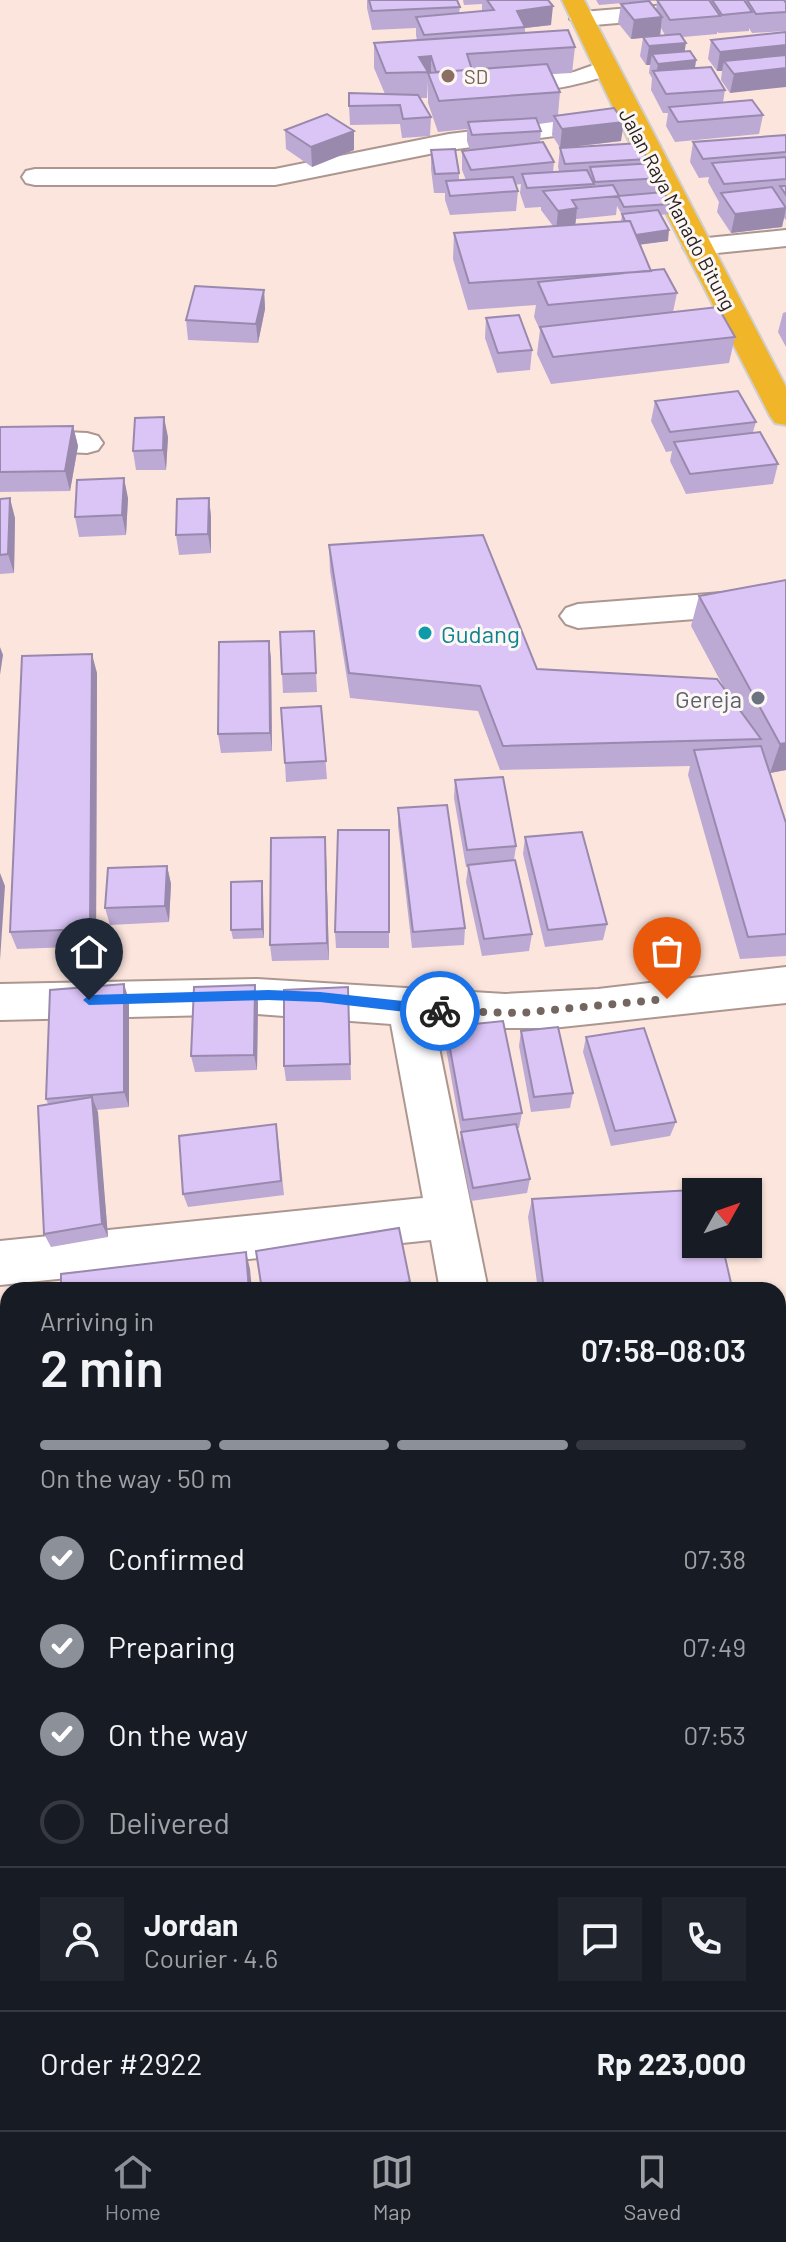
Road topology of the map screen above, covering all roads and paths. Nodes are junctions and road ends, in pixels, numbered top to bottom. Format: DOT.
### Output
graph roads {
  1 [pos="786,2"];
  2 [pos="578,10"];
  3 [pos="564,47"];
  4 [pos="599,56"];
  5 [pos="495,85"];
  6 [pos="632,119"];
  7 [pos="35,177"];
  8 [pos="786,238"];
  9 [pos="697,247"];
  10 [pos="785,412"];
  11 [pos="0,439"];
  12 [pos="87,443"];
  13 [pos="786,600"];
  14 [pos="578,616"];
  15 [pos="786,985"];
  16 [pos="0,1002"];
  17 [pos="410,1008"];
  18 [pos="449,1217"];
  19 [pos="0,1263"];
  20 [pos="462,1282"];
  1 -- 2 [label="street"];
  2 -- 4 [label="highway, Jalan Raya Manado Bitung"];
  3 -- 4 [label="street"];
  4 -- 5 [label="street"];
  4 -- 6 [label="highway, Jalan Raya Manado Bitung"];
  6 -- 7 [label="street"];
  6 -- 9 [label="highway, Jalan Raya Manado Bitung"];
  8 -- 9 [label="street"];
  9 -- 10 [label="highway, Jalan Raya Manado Bitung"];
  11 -- 12 [label="street"];
  13 -- 14 [label="street"];
  15 -- 17 [label="street"];
  16 -- 17 [label="street"];
  17 -- 18 [label="street"];
  18 -- 19 [label="street"];
  18 -- 20 [label="street"];
}
